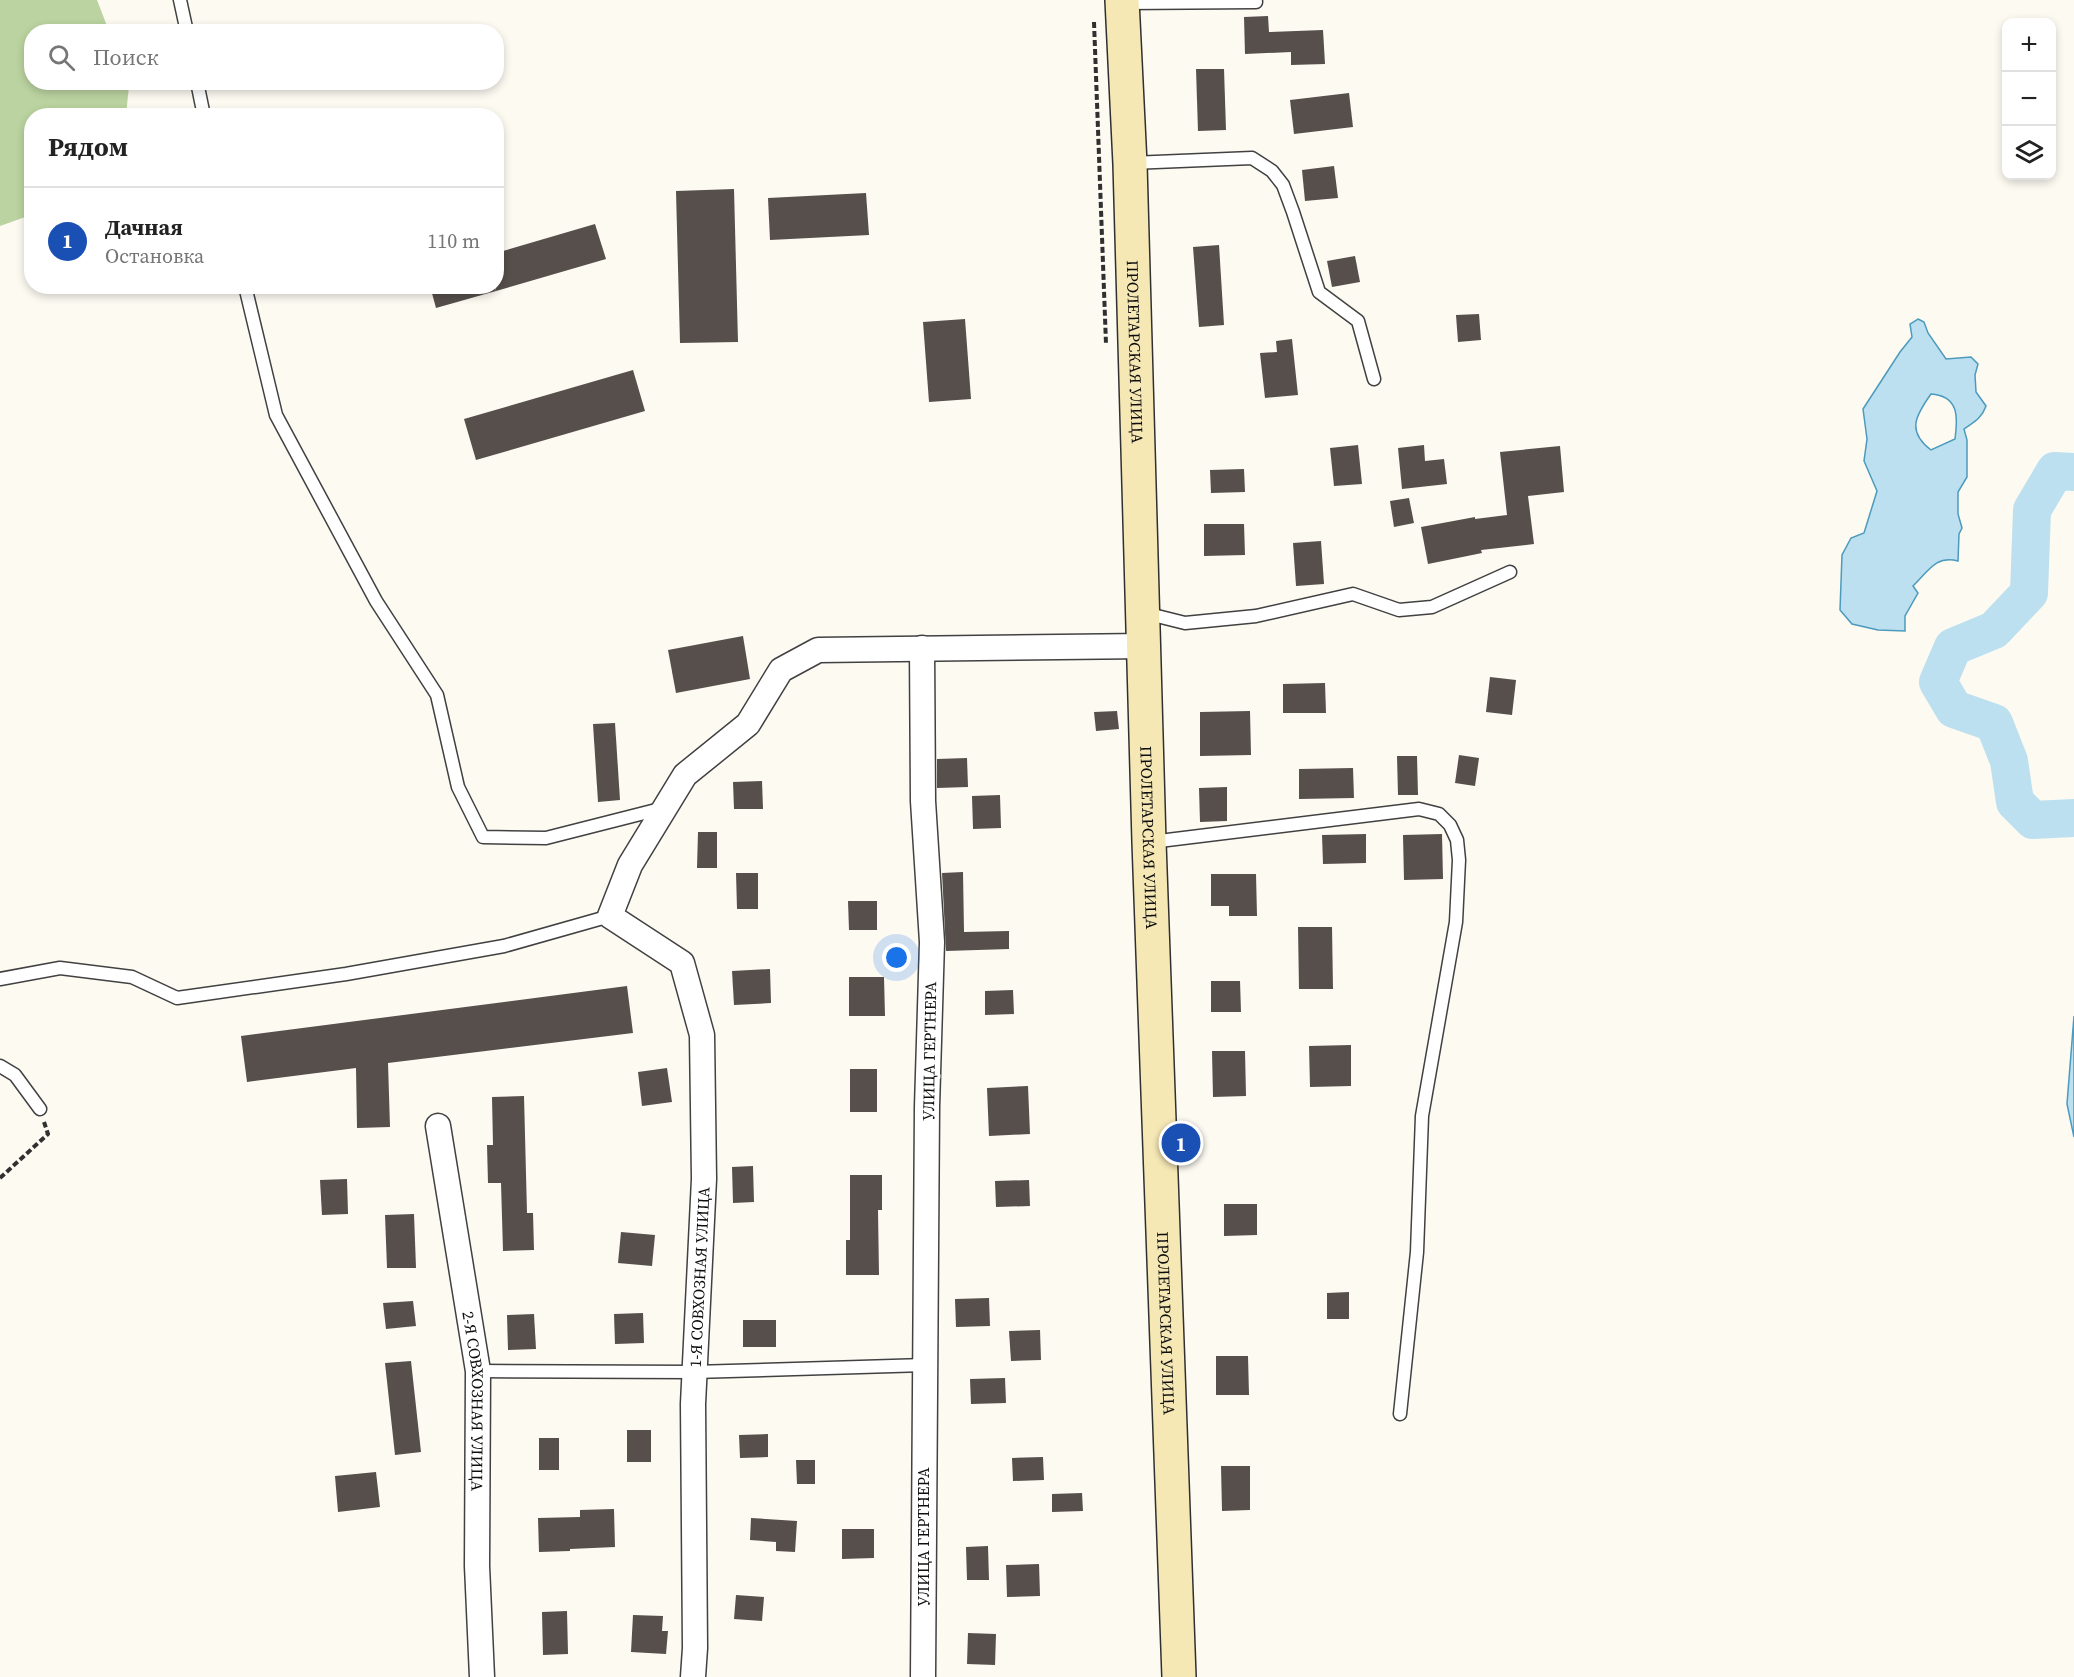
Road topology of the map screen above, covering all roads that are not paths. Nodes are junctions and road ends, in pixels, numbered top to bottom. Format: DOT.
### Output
graph roads {
  1 [pos="180,0"];
  2 [pos="1122,2"];
  3 [pos="1256,2"];
  4 [pos="185,24"];
  5 [pos="199,90"];
  6 [pos="202,108"];
  7 [pos="1130,164"];
  8 [pos="246,294"];
  9 [pos="1374,379"];
  10 [pos="1510,572"];
  11 [pos="1143,612"];
  12 [pos="1144,646"];
  13 [pos="922,648"];
  14 [pos="665,807"];
  15 [pos="1149,842"];
  16 [pos="610,916"];
  17 [pos="0,979"];
  18 [pos="0,1066"];
  19 [pos="40,1109"];
  20 [pos="438,1126"];
  21 [pos="925,1365"];
  22 [pos="478,1371"];
  23 [pos="694,1372"];
  24 [pos="1400,1414"];
  25 [pos="482,1677"];
  26 [pos="693,1677"];
  27 [pos="923,1677"];
  28 [pos="1179,1677"];
  1 -- 4 [label="lane"];
  2 -- 3 [label="lane"];
  2 -- 7 [label="main road, ПРОЛЕТАРСКАЯ УЛИЦА"];
  5 -- 6 [label="lane"];
  7 -- 9 [label="lane"];
  7 -- 11 [label="main road, ПРОЛЕТАРСКАЯ УЛИЦА"];
  8 -- 14 [label="lane"];
  10 -- 11 [label="lane"];
  11 -- 12 [label="main road, ПРОЛЕТАРСКАЯ УЛИЦА"];
  12 -- 13 [label="street"];
  12 -- 15 [label="main road, ПРОЛЕТАРСКАЯ УЛИЦА"];
  13 -- 14 [label="street"];
  13 -- 21 [label="street, УЛИЦА ГЕРТНЕРА"];
  14 -- 16 [label="street"];
  15 -- 24 [label="lane"];
  15 -- 28 [label="main road, ПРОЛЕТАРСКАЯ УЛИЦА"];
  16 -- 17 [label="lane"];
  16 -- 23 [label="street, 1-Я СОВХОЗНАЯ УЛИЦА"];
  18 -- 19 [label="lane"];
  20 -- 22 [label="street, 2-Я СОВХОЗНАЯ УЛИЦА"];
  21 -- 23 [label="lane"];
  21 -- 27 [label="street, УЛИЦА ГЕРТНЕРА"];
  22 -- 23 [label="lane"];
  22 -- 25 [label="street, 2-Я СОВХОЗНАЯ УЛИЦА"];
  23 -- 26 [label="street, 1-Я СОВХОЗНАЯ УЛИЦА"];
}
